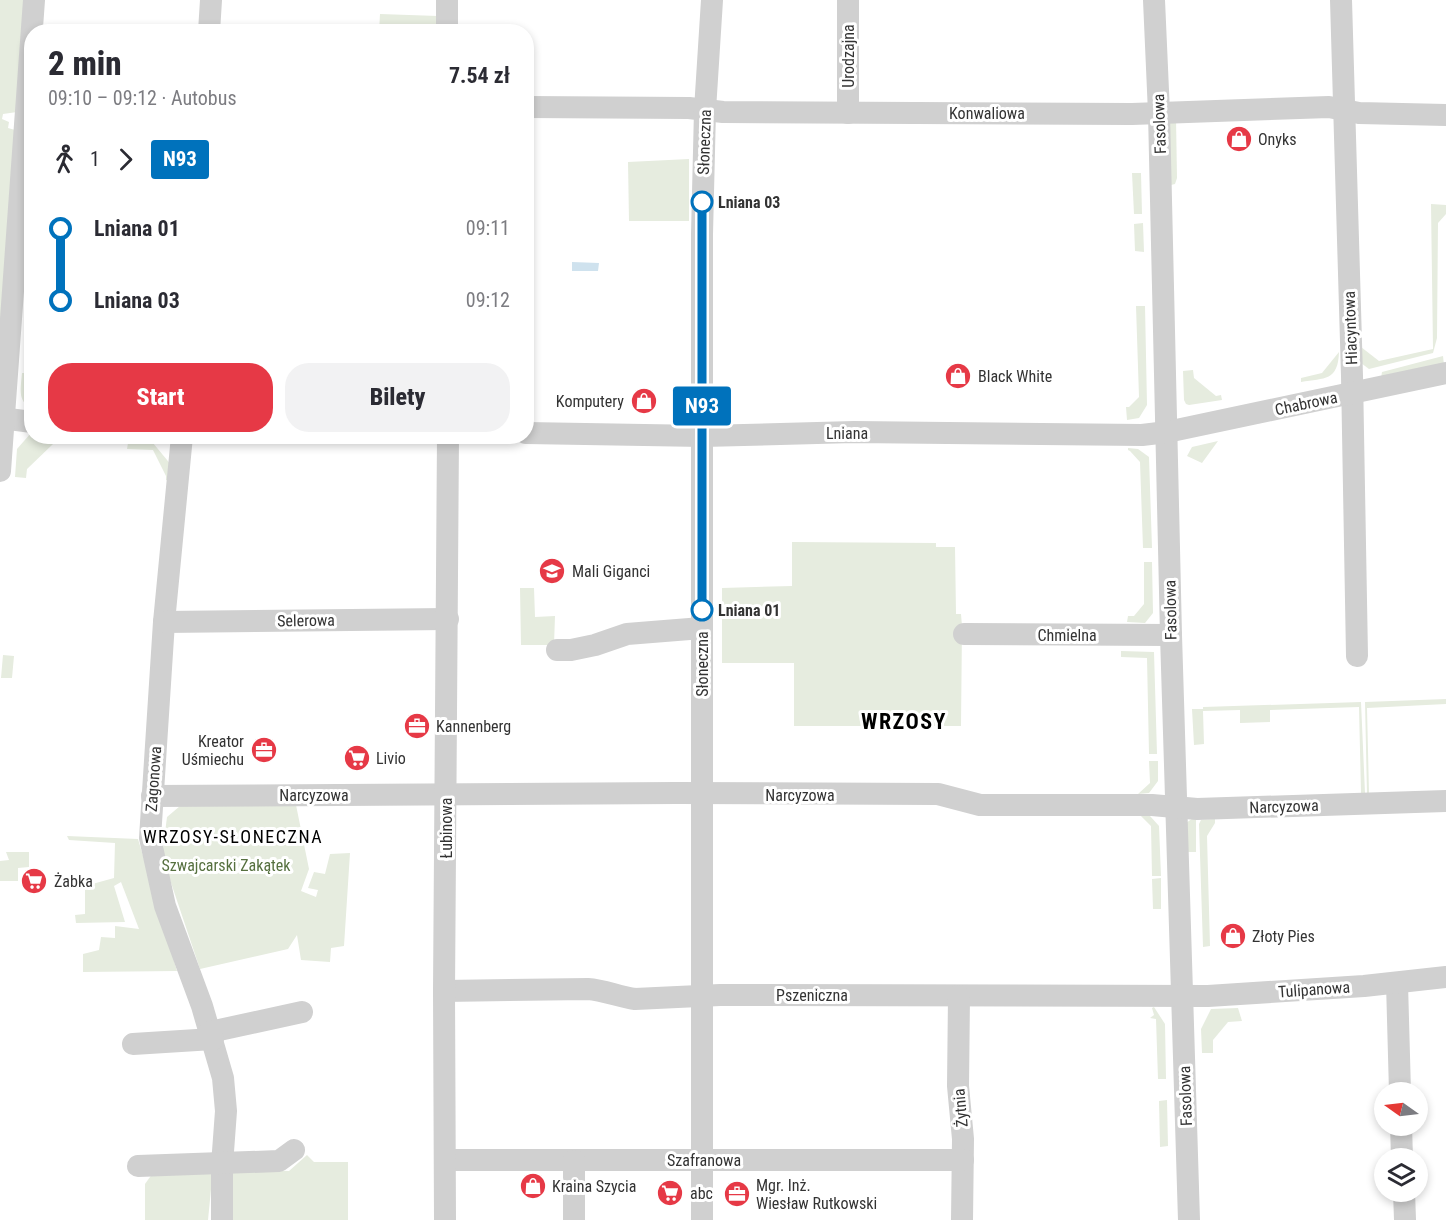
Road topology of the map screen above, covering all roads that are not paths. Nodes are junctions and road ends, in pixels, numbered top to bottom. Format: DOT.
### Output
graph roads {
  1 [pos="34,0"];
  2 [pos="211,0"];
  3 [pos="447,0"];
  4 [pos="712,0"];
  5 [pos="848,0"];
  6 [pos="1154,0"];
  7 [pos="1341,0"];
  8 [pos="32,24"];
  9 [pos="210,24"];
  10 [pos="447,24"];
  11 [pos="534,107"];
  12 [pos="705,110"];
  13 [pos="1344,110"];
  14 [pos="848,113"];
  15 [pos="1159,113"];
  16 [pos="1446,115"];
  17 [pos="24,131"];
  18 [pos="1446,373"];
  19 [pos="1352,393"];
  20 [pos="2,419"];
  21 [pos="24,421"];
  22 [pos="1167,432"];
  23 [pos="534,433"];
  24 [pos="703,435"];
  25 [pos="181,444"];
  26 [pos="448,444"];
  27 [pos="0,471"];
  28 [pos="447,619"];
  29 [pos="164,622"];
  30 [pos="702,628"];
  31 [pos="964,634"];
  32 [pos="1171,635"];
  33 [pos="556,650"];
  34 [pos="1357,656"];
  35 [pos="446,794"];
  36 [pos="702,795"];
  37 [pos="152,796"];
  38 [pos="1446,801"];
  39 [pos="1176,808"];
  40 [pos="1446,977"];
  41 [pos="1397,983"];
  42 [pos="444,991"];
  43 [pos="702,996"];
  44 [pos="959,996"];
  45 [pos="1182,996"];
  46 [pos="302,1012"];
  47 [pos="211,1036"];
  48 [pos="134,1044"];
  49 [pos="1400,1082"];
  50 [pos="294,1150"];
  51 [pos="446,1160"];
  52 [pos="702,1160"];
  53 [pos="963,1160"];
  54 [pos="574,1161"];
  55 [pos="222,1165"];
  56 [pos="138,1166"];
  57 [pos="1404,1202"];
  58 [pos="222,1220"];
  59 [pos="445,1220"];
  60 [pos="574,1220"];
  61 [pos="702,1220"];
  62 [pos="962,1220"];
  63 [pos="1189,1220"];
  64 [pos="1404,1220"];
  1 -- 8 [label="street"];
  2 -- 9 [label="street"];
  3 -- 10 [label="street"];
  4 -- 12 [label="street, Słoneczna"];
  5 -- 14 [label="street, Urodzajna"];
  6 -- 15 [label="street, Fasolowa"];
  7 -- 13 [label="street, Hiacyntowa"];
  11 -- 12 [label="street, Konwaliowa"];
  12 -- 14 [label="street, Konwaliowa"];
  12 -- 24 [label="street, Słoneczna"];
  13 -- 15 [label="street, Konwaliowa"];
  13 -- 16 [label="street, Konwaliowa"];
  13 -- 19 [label="street, Hiacyntowa"];
  14 -- 15 [label="street, Konwaliowa"];
  15 -- 22 [label="street, Fasolowa"];
  17 -- 20 [label="street"];
  18 -- 19 [label="street, Chabrowa"];
  19 -- 22 [label="street, Chabrowa"];
  19 -- 34 [label="street, Hiacyntowa"];
  20 -- 21 [label="street"];
  20 -- 27 [label="street"];
  22 -- 24 [label="street, Lniana"];
  22 -- 32 [label="street, Fasolowa"];
  23 -- 24 [label="street, Lniana"];
  24 -- 30 [label="street, Słoneczna"];
  25 -- 29 [label="street, Zagonowa"];
  26 -- 28 [label="street, Łubinowa"];
  28 -- 29 [label="street, Selerowa"];
  28 -- 35 [label="street, Łubinowa"];
  29 -- 37 [label="street, Zagonowa"];
  30 -- 33 [label="street"];
  30 -- 36 [label="street, Słoneczna"];
  31 -- 32 [label="street, Chmielna"];
  32 -- 39 [label="street, Fasolowa"];
  35 -- 36 [label="street, Narcyzowa"];
  35 -- 37 [label="street, Narcyzowa"];
  35 -- 42 [label="street, Łubinowa"];
  36 -- 39 [label="street, Narcyzowa"];
  36 -- 43 [label="street, Słoneczna"];
  37 -- 47 [label="street, Zagonowa"];
  38 -- 39 [label="street, Narcyzowa"];
  39 -- 45 [label="street, Fasolowa"];
  40 -- 41 [label="street, Tulipanowa"];
  41 -- 45 [label="street, Tulipanowa"];
  41 -- 49 [label="street"];
  42 -- 43 [label="street, Pszeniczna"];
  42 -- 51 [label="street, Łubinowa"];
  43 -- 44 [label="street, Pszeniczna"];
  43 -- 52 [label="street, Słoneczna"];
  44 -- 45 [label="street, Pszeniczna"];
  44 -- 53 [label="street, Żytnia"];
  45 -- 63 [label="street, Fasolowa"];
  46 -- 47 [label="street"];
  47 -- 48 [label="street"];
  47 -- 55 [label="street, Zagonowa"];
  50 -- 55 [label="street"];
  51 -- 54 [label="street, Szafranowa"];
  51 -- 59 [label="street, Łubinowa"];
  52 -- 53 [label="street, Szafranowa"];
  52 -- 54 [label="street, Szafranowa"];
  52 -- 61 [label="street, Słoneczna"];
  53 -- 62 [label="street, Żytnia"];
  54 -- 60 [label="street"];
  55 -- 56 [label="street"];
  55 -- 58 [label="street, Zagonowa"];
  57 -- 64 [label="street"];
}
